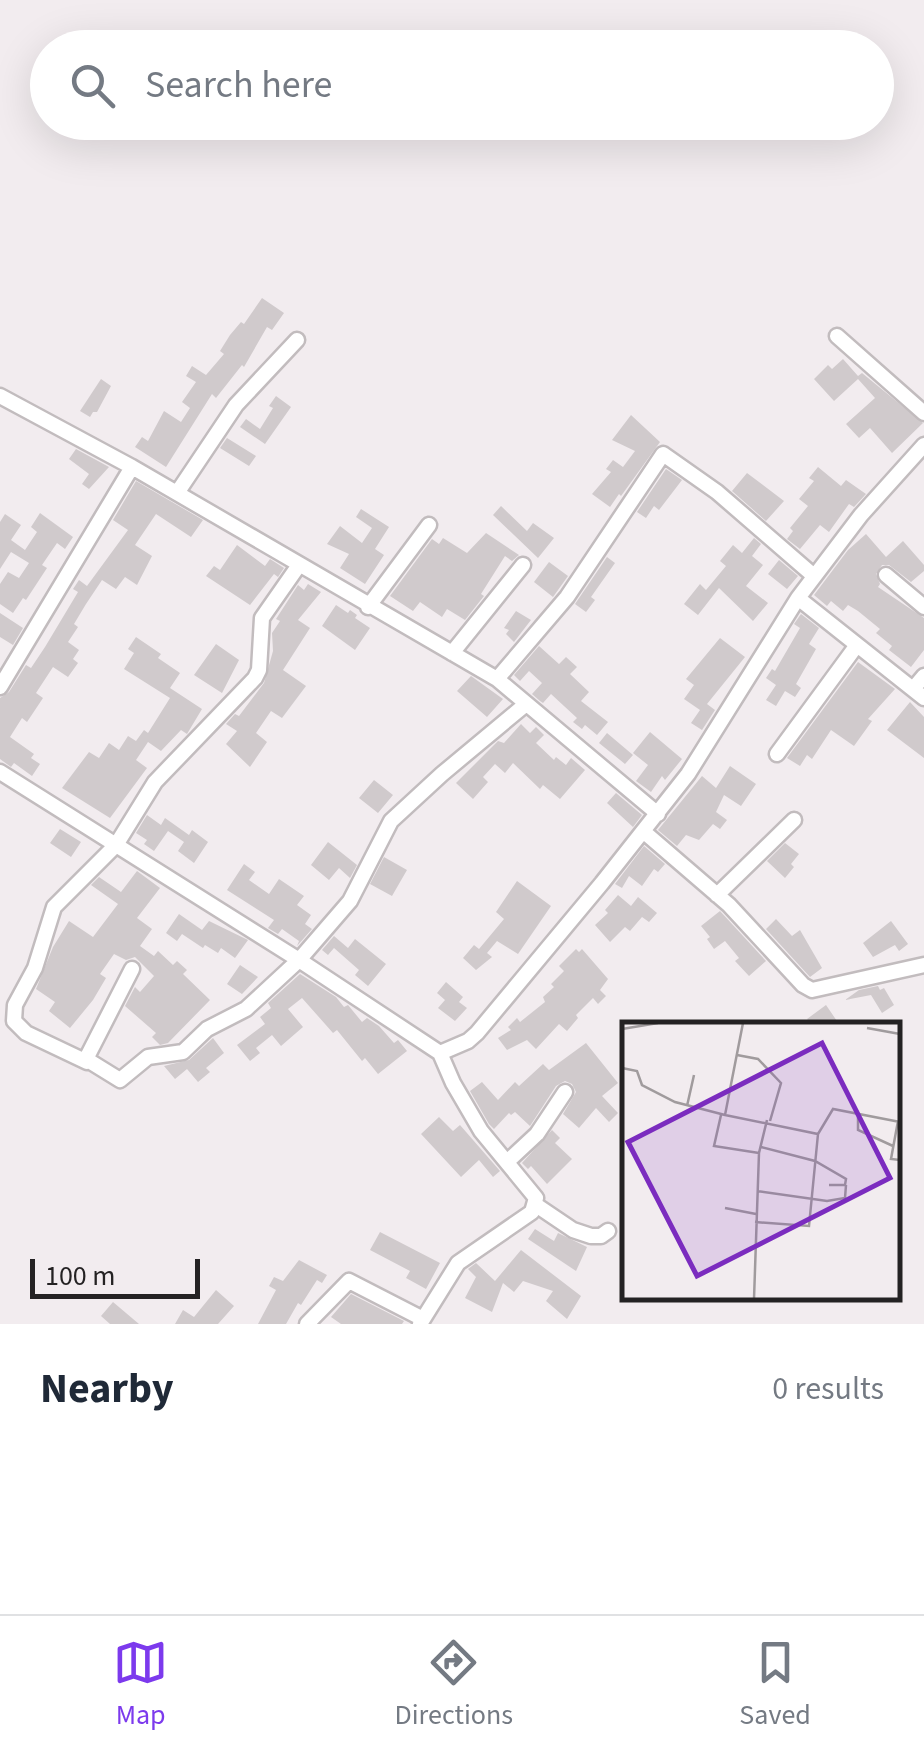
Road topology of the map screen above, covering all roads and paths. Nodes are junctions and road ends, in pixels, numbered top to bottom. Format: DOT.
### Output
graph roads {
  1 [pos="837,336"];
  2 [pos="298,340"];
  3 [pos="0,396"];
  4 [pos="924,413"];
  5 [pos="924,446"];
  6 [pos="132,468"];
  7 [pos="177,493"];
  8 [pos="429,526"];
  9 [pos="299,565"];
  10 [pos="522,565"];
  11 [pos="886,574"];
  12 [pos="814,576"];
  13 [pos="798,598"];
  14 [pos="368,607"];
  15 [pos="924,607"];
  16 [pos="858,645"];
  17 [pos="452,653"];
  18 [pos="924,676"];
  19 [pos="497,680"];
  20 [pos="0,687"];
  21 [pos="918,694"];
  22 [pos="526,704"];
  23 [pos="777,754"];
  24 [pos="0,772"];
  25 [pos="658,814"];
  26 [pos="794,820"];
  27 [pos="644,831"];
  28 [pos="116,845"];
  29 [pos="717,895"];
  30 [pos="299,960"];
  31 [pos="924,965"];
  32 [pos="132,969"];
  33 [pos="440,1054"];
  34 [pos="87,1062"];
  35 [pos="565,1092"];
  36 [pos="507,1162"];
  37 [pos="536,1205"];
  38 [pos="608,1231"];
  39 [pos="424,1317"];
  40 [pos="307,1324"];
  1 -- 4 [label="street"];
  2 -- 7 [label="street"];
  3 -- 6 [label="street"];
  5 -- 12 [label="street"];
  6 -- 7 [label="street"];
  6 -- 20 [label="street"];
  7 -- 9 [label="street"];
  8 -- 14 [label="street"];
  9 -- 14 [label="street"];
  9 -- 28 [label="street"];
  10 -- 17 [label="street"];
  11 -- 15 [label="street"];
  12 -- 13 [label="street"];
  12 -- 19 [label="street"];
  13 -- 16 [label="street"];
  13 -- 25 [label="street"];
  14 -- 17 [label="street"];
  16 -- 21 [label="street"];
  16 -- 23 [label="street"];
  17 -- 19 [label="street"];
  18 -- 21 [label="street"];
  19 -- 22 [label="street"];
  22 -- 25 [label="street"];
  22 -- 30 [label="street"];
  24 -- 28 [label="street"];
  25 -- 27 [label="street"];
  26 -- 29 [label="street"];
  27 -- 29 [label="street"];
  27 -- 33 [label="street"];
  28 -- 30 [label="street"];
  28 -- 34 [label="street"];
  29 -- 31 [label="street"];
  30 -- 33 [label="street"];
  30 -- 34 [label="street"];
  32 -- 34 [label="street"];
  33 -- 36 [label="street"];
  35 -- 36 [label="street"];
  36 -- 37 [label="street"];
  37 -- 38 [label="street"];
  37 -- 39 [label="street"];
  39 -- 40 [label="street"];
}
